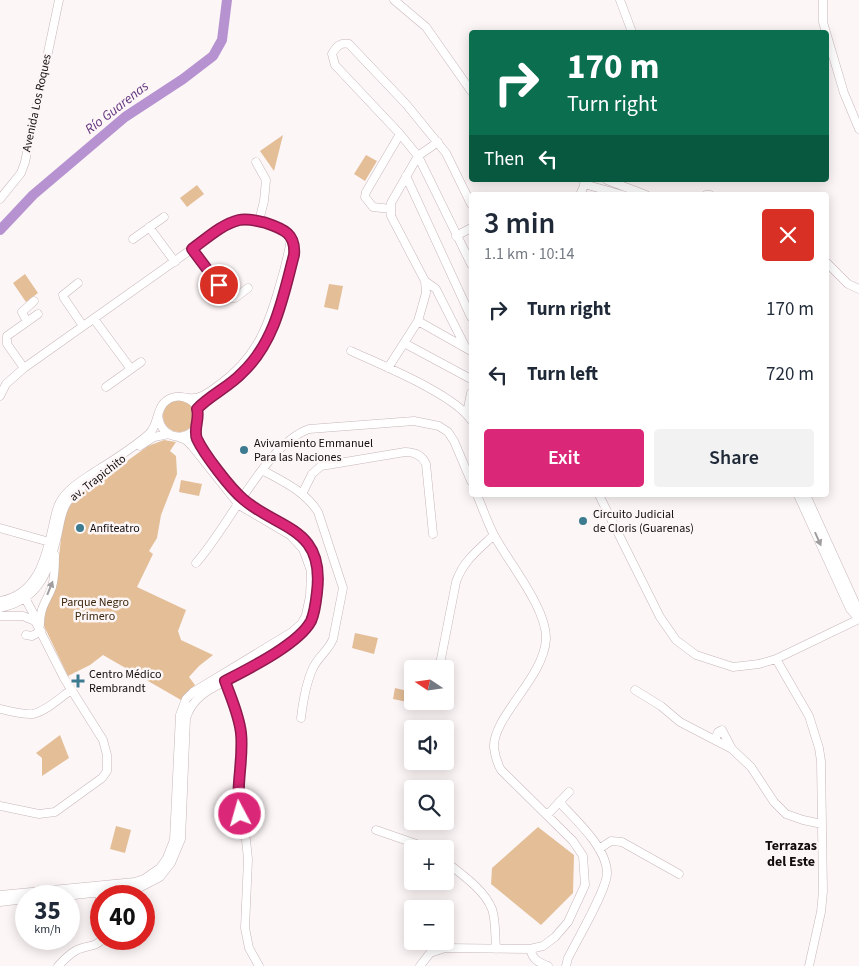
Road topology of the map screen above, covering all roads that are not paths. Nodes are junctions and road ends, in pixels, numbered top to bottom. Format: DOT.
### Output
graph roads {
  1 [pos="58,0"];
  2 [pos="394,0"];
  3 [pos="620,0"];
  4 [pos="823,0"];
  5 [pos="631,30"];
  6 [pos="825,30"];
  7 [pos="829,43"];
  8 [pos="469,88"];
  9 [pos="859,129"];
  10 [pos="400,134"];
  11 [pos="438,142"];
  12 [pos="418,156"];
  13 [pos="256,162"];
  14 [pos="406,176"];
  15 [pos="585,182"];
  16 [pos="612,182"];
  17 [pos="614,192"];
  18 [pos="638,192"];
  19 [pos="0,199"];
  20 [pos="469,200"];
  21 [pos="391,210"];
  22 [pos="164,217"];
  23 [pos="258,221"];
  24 [pos="149,228"];
  25 [pos="469,229"];
  26 [pos="456,236"];
  27 [pos="291,237"];
  28 [pos="133,239"];
  29 [pos="192,249"];
  30 [pos="469,260"];
  31 [pos="174,262"];
  32 [pos="829,265"];
  33 [pos="425,281"];
  34 [pos="78,283"];
  35 [pos="248,288"];
  36 [pos="859,288"];
  37 [pos="34,301"];
  38 [pos="469,313"];
  39 [pos="38,314"];
  40 [pos="94,319"];
  41 [pos="418,321"];
  42 [pos="26,322"];
  43 [pos="83,326"];
  44 [pos="404,343"];
  45 [pos="469,349"];
  46 [pos="352,351"];
  47 [pos="141,362"];
  48 [pos="24,368"];
  49 [pos="388,368"];
  50 [pos="131,369"];
  51 [pos="469,378"];
  52 [pos="106,387"];
  53 [pos="0,396"];
  54 [pos="188,398"];
  55 [pos="197,409"];
  56 [pos="158,415"];
  57 [pos="469,416"];
  58 [pos="196,427"];
  59 [pos="169,434"];
  60 [pos="178,437"];
  61 [pos="262,470"];
  62 [pos="469,476"];
  63 [pos="302,494"];
  64 [pos="478,497"];
  65 [pos="600,497"];
  66 [pos="799,497"];
  67 [pos="807,497"];
  68 [pos="241,502"];
  69 [pos="0,528"];
  70 [pos="432,534"];
  71 [pos="494,536"];
  72 [pos="53,545"];
  73 [pos="196,563"];
  74 [pos="0,601"];
  75 [pos="27,601"];
  76 [pos="0,608"];
  77 [pos="0,616"];
  78 [pos="22,616"];
  79 [pos="859,619"];
  80 [pos="40,628"];
  81 [pos="26,635"];
  82 [pos="776,659"];
  83 [pos="441,660"];
  84 [pos="223,678"];
  85 [pos="71,690"];
  86 [pos="635,690"];
  87 [pos="0,709"];
  88 [pos="301,718"];
  89 [pos="715,740"];
  90 [pos="732,749"];
  91 [pos="569,792"];
  92 [pos="559,802"];
  93 [pos="0,806"];
  94 [pos="547,815"];
  95 [pos="822,824"];
  96 [pos="376,830"];
  97 [pos="405,840"];
  98 [pos="599,849"];
  99 [pos="454,869"];
  100 [pos="679,874"];
  101 [pos="122,885"];
  102 [pos="90,890"];
  103 [pos="0,895"];
  104 [pos="15,901"];
  105 [pos="0,902"];
  106 [pos="90,946"];
  107 [pos="496,949"];
  108 [pos="530,949"];
  109 [pos="58,966"];
  110 [pos="258,966"];
  111 [pos="420,966"];
  112 [pos="548,966"];
  113 [pos="566,966"];
  114 [pos="809,966"];
  1 -- 19 [label="street, Avenida Los Roques"];
  2 -- 8 [label="street"];
  3 -- 5 [label="street"];
  4 -- 6 [label="street"];
  7 -- 9 [label="street"];
  10 -- 11 [label="street"];
  10 -- 12 [label="street"];
  10 -- 21 [label="street"];
  11 -- 12 [label="street"];
  11 -- 20 [label="street"];
  12 -- 14 [label="street"];
  12 -- 26 [label="street"];
  13 -- 23 [label="street"];
  14 -- 21 [label="street"];
  14 -- 38 [label="street"];
  15 -- 17 [label="street"];
  16 -- 18 [label="street"];
  21 -- 33 [label="street"];
  22 -- 24 [label="street"];
  23 -- 27 [label="street"];
  23 -- 29 [label="street"];
  24 -- 28 [label="street"];
  24 -- 31 [label="street"];
  25 -- 26 [label="street"];
  26 -- 30 [label="street"];
  27 -- 54 [label="street"];
  27 -- 55 [label="street"];
  29 -- 31 [label="street"];
  29 -- 35 [label="street"];
  31 -- 40 [label="street"];
  32 -- 36 [label="street"];
  33 -- 41 [label="street"];
  33 -- 45 [label="street"];
  34 -- 43 [label="street"];
  37 -- 42 [label="street"];
  39 -- 42 [label="street"];
  40 -- 43 [label="street"];
  40 -- 50 [label="street"];
  41 -- 44 [label="street"];
  41 -- 45 [label="street"];
  42 -- 48 [label="street"];
  43 -- 48 [label="street"];
  44 -- 49 [label="street"];
  44 -- 51 [label="street"];
  46 -- 49 [label="street"];
  47 -- 50 [label="street"];
  48 -- 53 [label="street"];
  49 -- 57 [label="street"];
  50 -- 52 [label="street"];
  54 -- 55 [label="street"];
  54 -- 56 [label="street"];
  55 -- 58 [label="street"];
  56 -- 59 [label="street"];
  56 -- 72 [label="street"];
  58 -- 60 [label="street"];
  58 -- 68 [label="street"];
  59 -- 60 [label="street"];
  59 -- 72 [label="street, av. Trapichito"];
  60 -- 68 [label="street"];
  61 -- 62 [label="street"];
  61 -- 63 [label="street"];
  61 -- 68 [label="street"];
  63 -- 70 [label="street"];
  63 -- 88 [label="street"];
  64 -- 71 [label="street"];
  65 -- 82 [label="street"];
  66 -- 79 [label="street, one-way"];
  67 -- 79 [label="street"];
  68 -- 73 [label="street"];
  68 -- 84 [label="street"];
  69 -- 72 [label="street"];
  71 -- 83 [label="street"];
  71 -- 94 [label="street"];
  72 -- 74 [label="street"];
  72 -- 75 [label="street, av. Trapichito"];
  80 -- 72 [label="street, one-way"];
  75 -- 76 [label="street, av. Trapichito"];
  75 -- 78 [label="street, av. Trapichito"];
  75 -- 80 [label="street"];
  77 -- 78 [label="street"];
  78 -- 80 [label="street"];
  79 -- 82 [label="street"];
  80 -- 81 [label="street"];
  80 -- 85 [label="street"];
  82 -- 95 [label="street"];
  84 -- 101 [label="street"];
  84 -- 110 [label="street"];
  85 -- 87 [label="street"];
  85 -- 93 [label="street"];
  86 -- 89 [label="street"];
  89 -- 90 [label="street"];
  89 -- 90 [label="street"];
  90 -- 95 [label="street"];
  91 -- 92 [label="street"];
  92 -- 94 [label="street"];
  92 -- 98 [label="street"];
  94 -- 108 [label="street"];
  95 -- 114 [label="street"];
  96 -- 97 [label="street"];
  98 -- 100 [label="street"];
  98 -- 113 [label="street"];
  99 -- 107 [label="street"];
  102 -- 103 [label="street"];
  104 -- 105 [label="street"];
  106 -- 109 [label="street"];
  107 -- 108 [label="street"];
  107 -- 111 [label="street"];
  108 -- 112 [label="street"];
}
